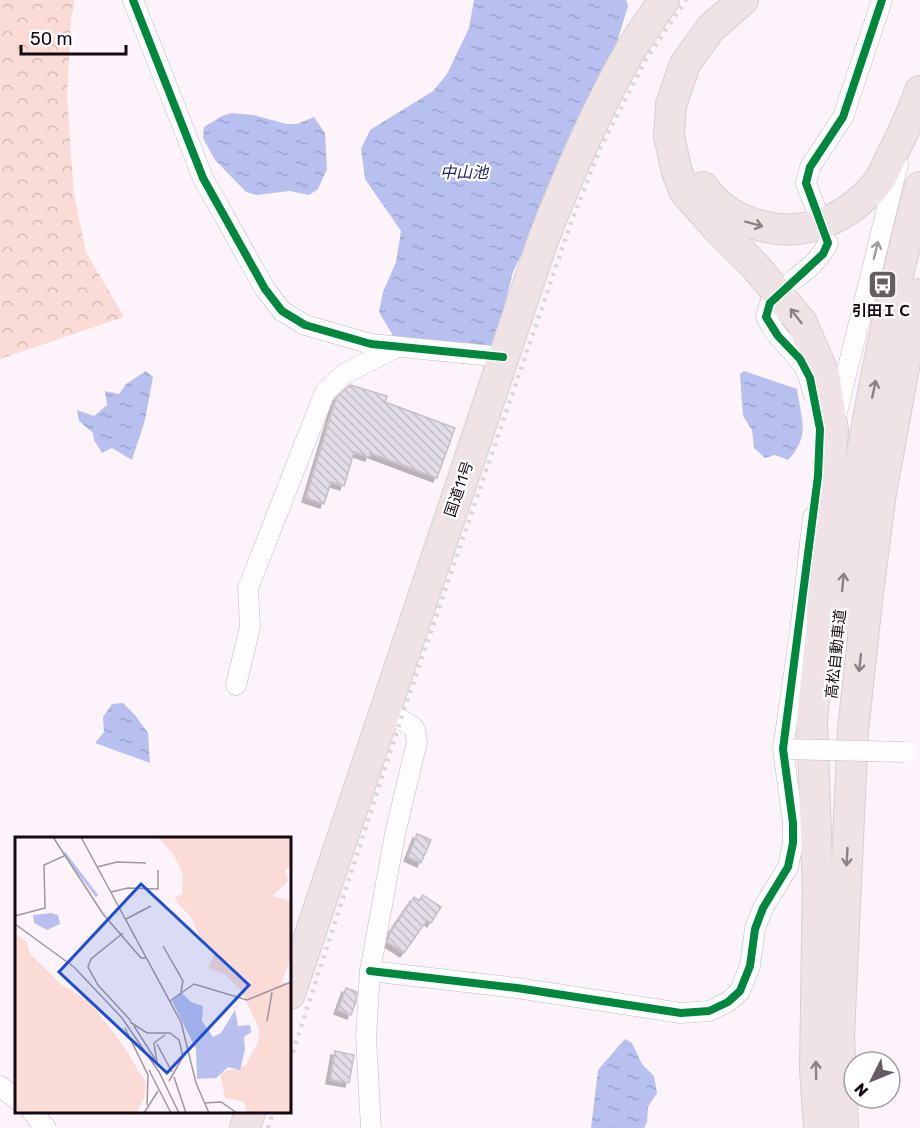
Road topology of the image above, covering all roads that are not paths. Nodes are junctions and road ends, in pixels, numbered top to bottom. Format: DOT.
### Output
graph roads {
  1 [pos="133,0"];
  2 [pos="663,0"];
  3 [pos="743,0"];
  4 [pos="766,0"];
  5 [pos="882,0"];
  6 [pos="920,91"];
  7 [pos="909,123"];
  8 [pos="920,187"];
  9 [pos="815,207"];
  10 [pos="828,243"];
  11 [pos="793,280"];
  12 [pos="920,294"];
  13 [pos="770,303"];
  14 [pos="397,347"];
  15 [pos="503,357"];
  16 [pos="920,377"];
  17 [pos="833,430"];
  18 [pos="881,493"];
  19 [pos="236,685"];
  20 [pos="384,710"];
  21 [pos="783,749"];
  22 [pos="905,752"];
  23 [pos="818,891"];
  24 [pos="370,971"];
  25 [pos="291,990"];
  26 [pos="0,1086"];
  27 [pos="15,1098"];
  28 [pos="33,1113"];
  29 [pos="250,1113"];
  30 [pos="46,1128"];
  31 [pos="244,1128"];
  32 [pos="371,1128"];
  33 [pos="819,1128"];
  34 [pos="843,1128"];
  1 -- 14 [label="street"];
  2 -- 15 [label="highway, 国道11号"];
  17 -- 3 [label="highway, one-way"];
  4 -- 7 [label="highway, one-way"];
  5 -- 9 [label="street"];
  6 -- 7 [label="highway"];
  17 -- 7 [label="street, one-way"];
  23 -- 8 [label="highway, 高松自動車道, one-way"];
  10 -- 11 [label="street"];
  12 -- 18 [label="highway, 高松自動車道"];
  13 -- 21 [label="street"];
  14 -- 15 [label="street"];
  14 -- 19 [label="street"];
  15 -- 20 [label="highway, 国道11号"];
  16 -- 18 [label="highway"];
  17 -- 23 [label="highway"];
  18 -- 34 [label="highway, 高松自動車道, one-way"];
  20 -- 24 [label="street"];
  20 -- 25 [label="highway, 国道11号"];
  21 -- 22 [label="street, bridge"];
  21 -- 24 [label="street"];
  33 -- 23 [label="highway, 高松自動車道, one-way"];
  24 -- 32 [label="street"];
  26 -- 27 [label="street"];
  28 -- 30 [label="street"];
  29 -- 31 [label="highway"];
}
